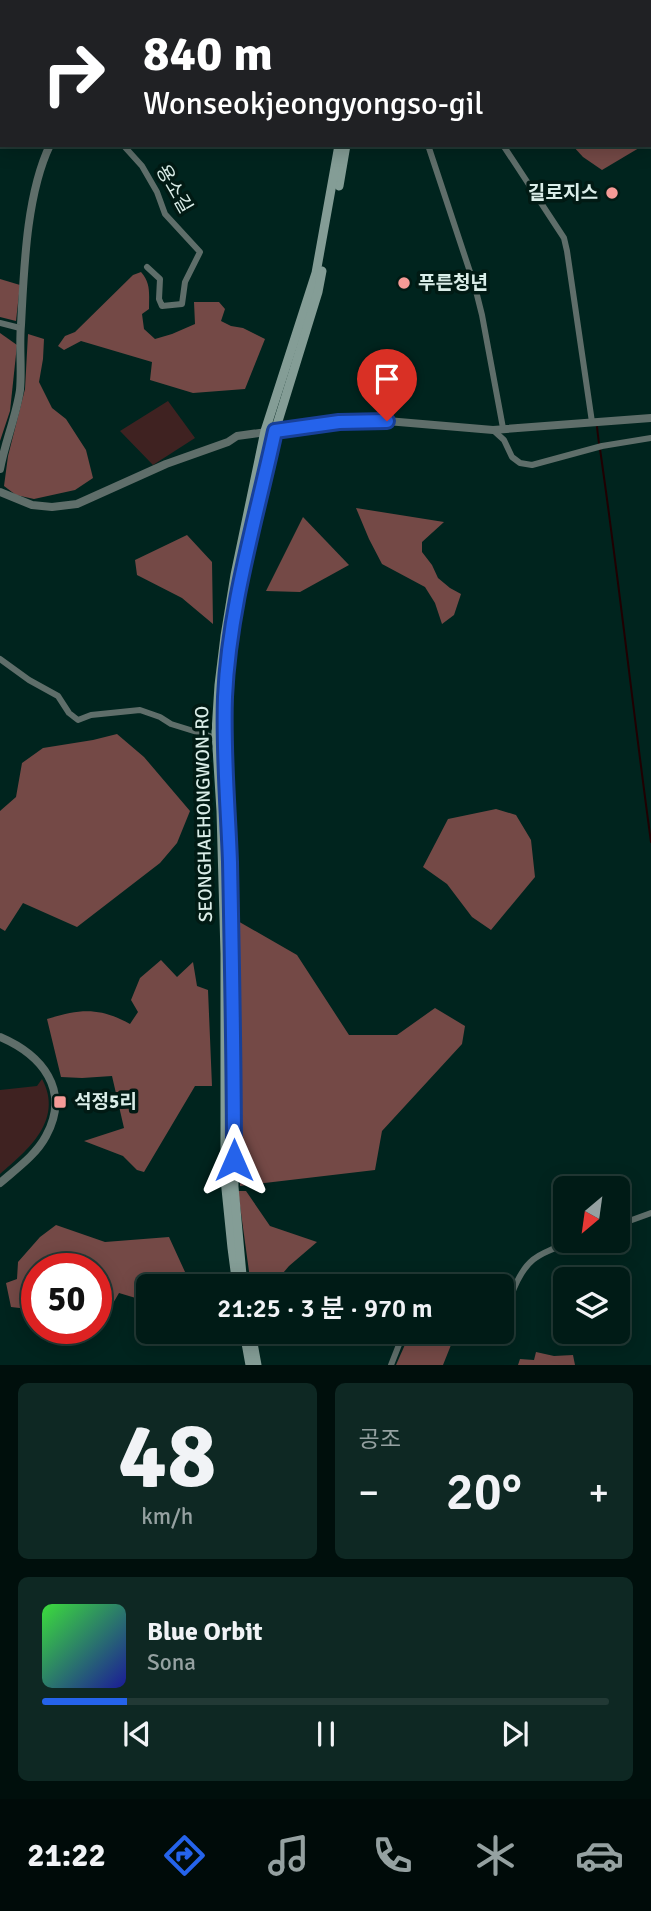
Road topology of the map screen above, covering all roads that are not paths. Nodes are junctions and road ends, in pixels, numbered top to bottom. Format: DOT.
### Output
graph roads {
  1 [pos="49,147"];
  2 [pos="125,147"];
  3 [pos="339,147"];
  4 [pos="346,147"];
  5 [pos="430,147"];
  6 [pos="504,147"];
  7 [pos="147,267"];
  8 [pos="0,323"];
  9 [pos="20,328"];
  10 [pos="651,418"];
  11 [pos="592,422"];
  12 [pos="503,428"];
  13 [pos="493,430"];
  14 [pos="270,431"];
  15 [pos="651,438"];
  16 [pos="0,469"];
  17 [pos="0,492"];
  18 [pos="0,659"];
  19 [pos="213,737"];
  20 [pos="0,1037"];
  21 [pos="0,1183"];
  22 [pos="651,1213"];
  23 [pos="630,1221"];
  24 [pos="553,1249"];
  25 [pos="236,1274"];
  26 [pos="242,1274"];
  27 [pos="514,1287"];
  28 [pos="246,1344"];
  29 [pos="253,1344"];
  30 [pos="399,1344"];
  31 [pos="250,1365"];
  32 [pos="257,1365"];
  33 [pos="391,1365"];
  1 -- 9 [label="street"];
  2 -- 7 [label="street, 용소길"];
  3 -- 14 [label="main road, SEONGHAEHONGWON-RO"];
  4 -- 14 [label="main road, SEONGHAEHONGWON-RO"];
  5 -- 12 [label="street"];
  6 -- 11 [label="street"];
  8 -- 9 [label="street"];
  9 -- 16 [label="street"];
  10 -- 11 [label="street"];
  11 -- 12 [label="street"];
  12 -- 13 [label="street"];
  13 -- 14 [label="street"];
  13 -- 15 [label="street"];
  14 -- 17 [label="street"];
  14 -- 25 [label="main road, SEONGHAEHONGWON-RO"];
  14 -- 26 [label="main road, SEONGHAEHONGWON-RO"];
  18 -- 19 [label="street"];
  20 -- 21 [label="street"];
  22 -- 23 [label="street"];
  24 -- 27 [label="street"];
  28 -- 31 [label="main road"];
  29 -- 32 [label="main road"];
  30 -- 33 [label="street"];
}
